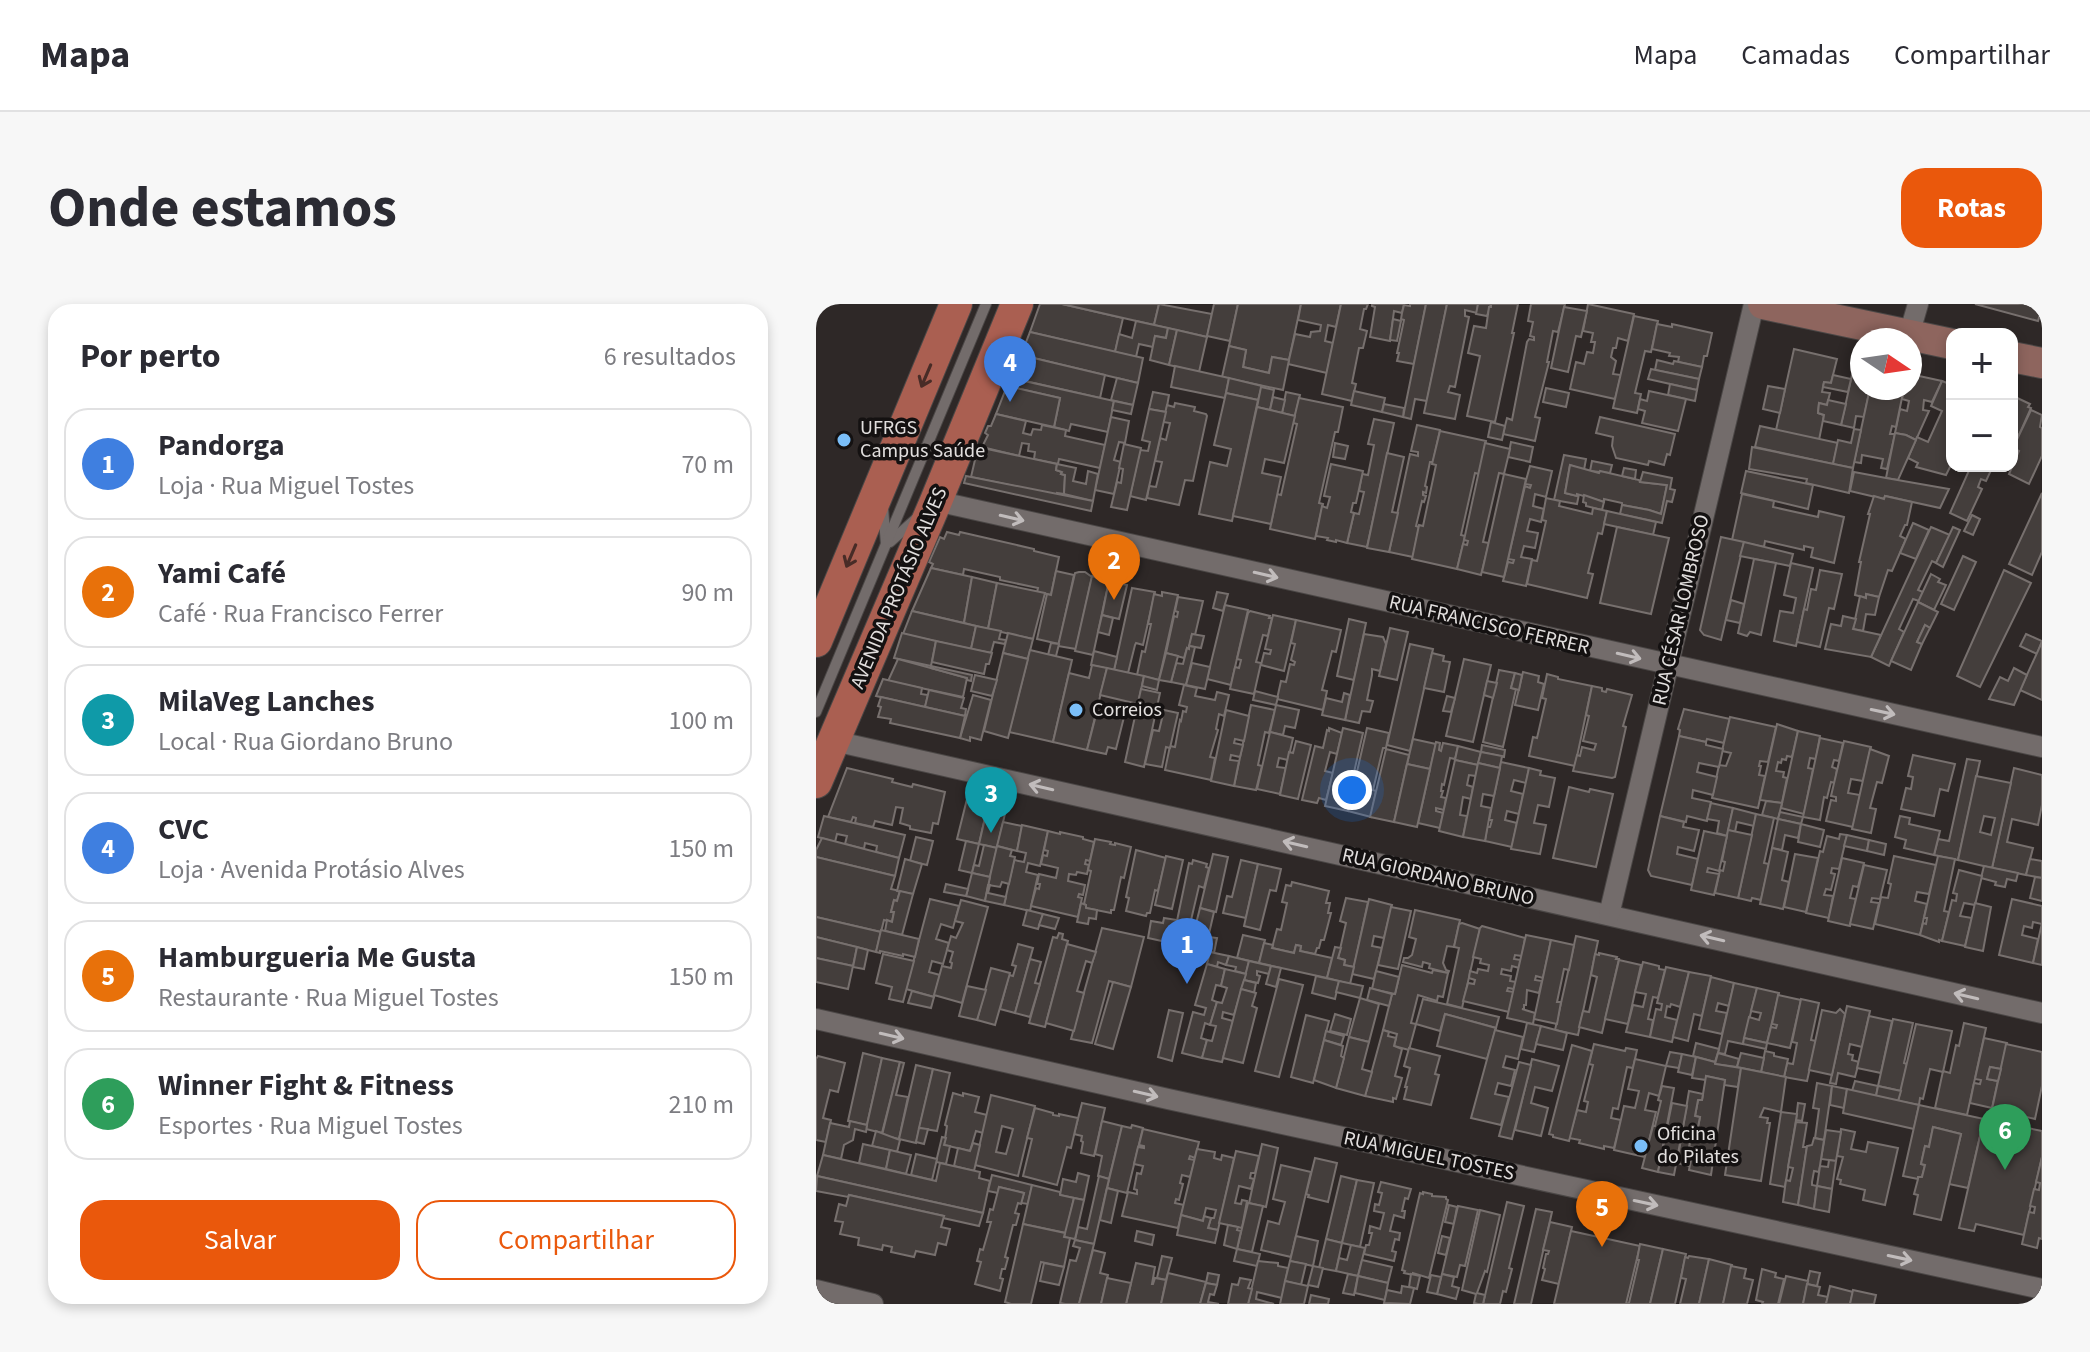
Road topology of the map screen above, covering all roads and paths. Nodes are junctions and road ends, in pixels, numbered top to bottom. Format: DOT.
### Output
graph roads {
  1 [pos="956,304"];
  2 [pos="986,304"];
  3 [pos="1017,304"];
  4 [pos="1754,304"];
  5 [pos="1763,304"];
  6 [pos="1918,304"];
  7 [pos="1876,328"];
  8 [pos="1911,328"];
  9 [pos="1922,338"];
  10 [pos="1946,343"];
  11 [pos="2018,358"];
  12 [pos="2042,363"];
  13 [pos="881,484"];
  14 [pos="936,501"];
  15 [pos="886,546"];
  16 [pos="816,641"];
  17 [pos="1668,665"];
  18 [pos="816,712"];
  19 [pos="834,741"];
  20 [pos="2042,747"];
  21 [pos="816,782"];
  22 [pos="1609,915"];
  23 [pos="2042,1013"];
  24 [pos="816,1019"];
  25 [pos="2042,1289"];
  26 [pos="816,1290"];
  27 [pos="873,1304"];
  1 -- 13 [label="main road, one-way"];
  2 -- 15 [label="lane"];
  3 -- 14 [label="main road, AVENIDA PROTÁSIO ALVES"];
  4 -- 17 [label="street, RUA CÉSAR LOMBROSO"];
  5 -- 7 [label="street"];
  6 -- 8 [label="street"];
  9 -- 10 [label="street"];
  11 -- 12 [label="street"];
  13 -- 15 [label="lane"];
  13 -- 16 [label="main road, one-way"];
  14 -- 15 [label="lane"];
  14 -- 17 [label="street, RUA FRANCISCO FERRER, one-way"];
  14 -- 19 [label="main road, AVENIDA PROTÁSIO ALVES"];
  15 -- 18 [label="lane"];
  17 -- 20 [label="street, RUA FRANCISCO FERRER, one-way"];
  17 -- 22 [label="street, RUA CÉSAR LOMBROSO"];
  19 -- 21 [label="main road, AVENIDA PROTÁSIO ALVES"];
  22 -- 19 [label="street, RUA GIORDANO BRUNO, one-way"];
  23 -- 22 [label="street, RUA GIORDANO BRUNO, one-way"];
  24 -- 25 [label="street, RUA MIGUEL TOSTES, one-way"];
  26 -- 27 [label="street"];
}
